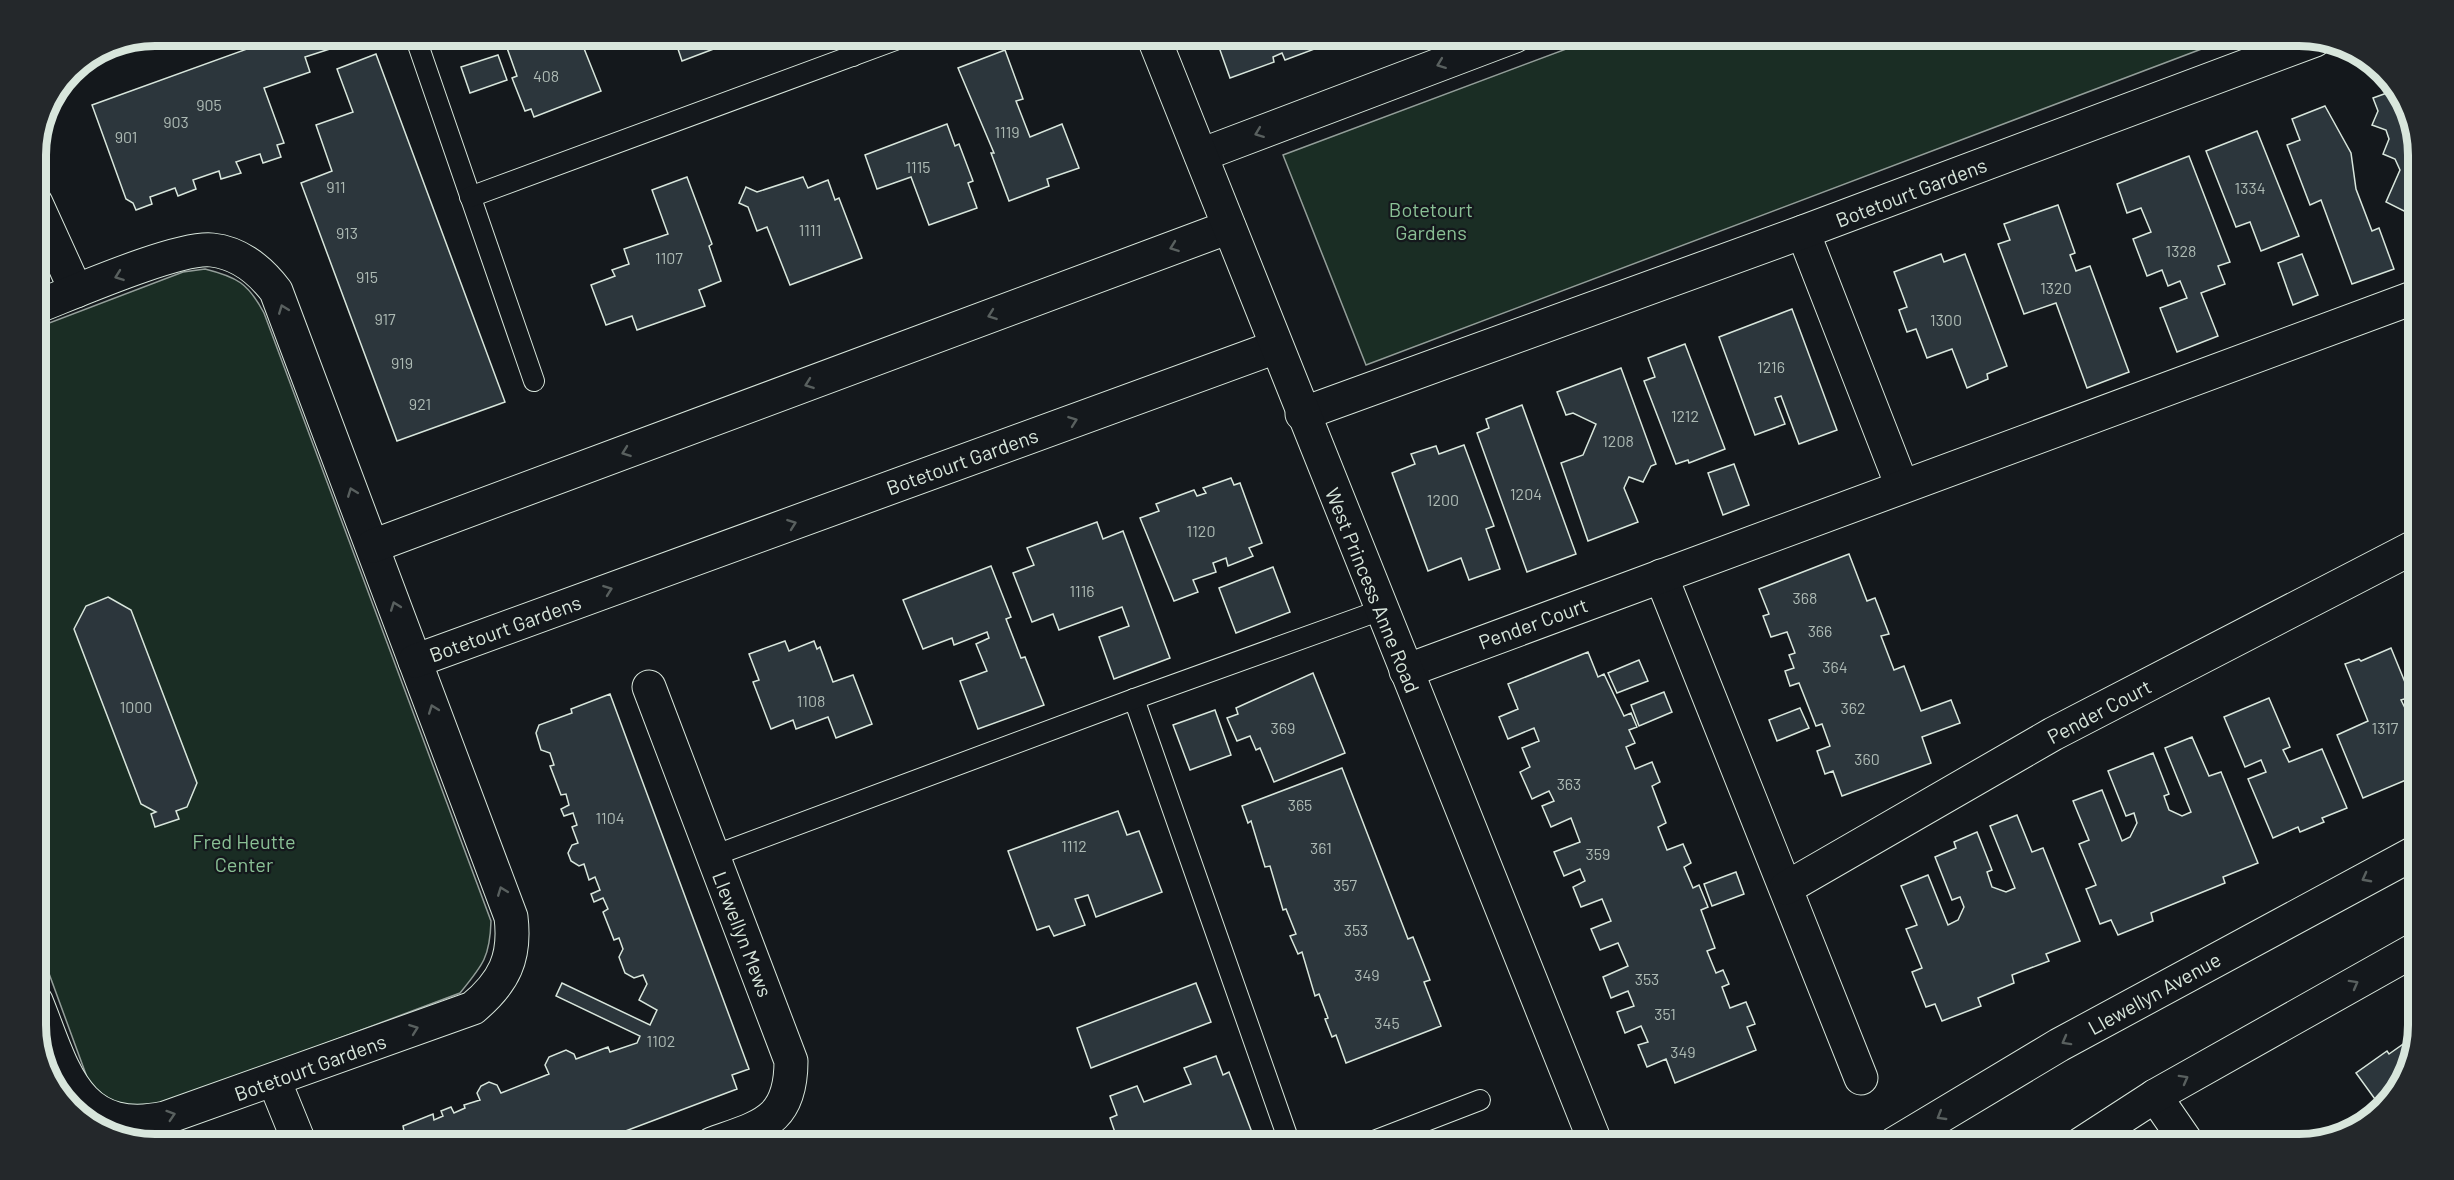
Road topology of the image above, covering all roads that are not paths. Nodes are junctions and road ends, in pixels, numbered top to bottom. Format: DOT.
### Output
graph roads {
  1 [pos="1488,46"];
  2 [pos="2299,46"];
  3 [pos="419,47"];
  4 [pos="849,47"];
  5 [pos="878,47"];
  6 [pos="1157,47"];
  7 [pos="853,56"];
  8 [pos="1201,155"];
  9 [pos="470,198"];
  10 [pos="47,227"];
  11 [pos="1229,227"];
  12 [pos="1803,232"];
  13 [pos="76,291"];
  14 [pos="2407,300"];
  15 [pos="47,303"];
  16 [pos="1276,347"];
  17 [pos="534,381"];
  18 [pos="1302,414"];
  19 [pos="1902,486"];
  20 [pos="373,546"];
  21 [pos="2407,550"];
  22 [pos="1661,576"];
  23 [pos="1381,610"];
  24 [pos="415,661"];
  25 [pos="1406,671"];
  26 [pos="649,687"];
  27 [pos="1134,699"];
  28 [pos="713,856"];
  29 [pos="2408,857"];
  30 [pos="1786,888"];
  31 [pos="2408,954"];
  32 [pos="47,1028"];
  33 [pos="1861,1078"];
  34 [pos="274,1080"];
  35 [pos="2155,1096"];
  36 [pos="1480,1100"];
  37 [pos="296,1134"];
  38 [pos="739,1134"];
  39 [pos="1286,1134"];
  40 [pos="1392,1134"];
  41 [pos="1592,1134"];
  42 [pos="1911,1134"];
  43 [pos="2096,1134"];
  44 [pos="2181,1134"];
  1 -- 8 [label="street, one-way"];
  2 -- 12 [label="street, Botetourt Gardens"];
  3 -- 9 [label="lane"];
  4 -- 7 [label="lane"];
  5 -- 7 [label="lane"];
  6 -- 8 [label="street, West Princess Anne Road"];
  7 -- 9 [label="lane"];
  8 -- 11 [label="street, West Princess Anne Road"];
  9 -- 17 [label="lane"];
  10 -- 13 [label="street"];
  11 -- 16 [label="street, West Princess Anne Road"];
  11 -- 20 [label="street, one-way"];
  12 -- 18 [label="street, Botetourt Gardens"];
  12 -- 19 [label="street"];
  13 -- 15 [label="street"];
  20 -- 13 [label="street, one-way"];
  14 -- 19 [label="street, Pender Court"];
  16 -- 18 [label="street, West Princess Anne Road"];
  24 -- 16 [label="street, Botetourt Gardens, one-way"];
  18 -- 23 [label="street, West Princess Anne Road"];
  19 -- 22 [label="street, Pender Court"];
  24 -- 20 [label="street, one-way"];
  21 -- 30 [label="street, Pender Court"];
  22 -- 25 [label="street, Pender Court"];
  22 -- 30 [label="street"];
  23 -- 25 [label="street, West Princess Anne Road"];
  23 -- 27 [label="lane"];
  34 -- 24 [label="street, Botetourt Gardens, one-way"];
  25 -- 41 [label="street, West Princess Anne Road"];
  26 -- 28 [label="street, Llewellyn Mews"];
  27 -- 28 [label="lane"];
  27 -- 39 [label="lane"];
  28 -- 38 [label="street, Llewellyn Mews"];
  29 -- 42 [label="street, Llewellyn Avenue, one-way"];
  30 -- 33 [label="street"];
  35 -- 31 [label="street, one-way"];
  32 -- 34 [label="street, Botetourt Gardens, one-way"];
  34 -- 37 [label="street"];
  35 -- 43 [label="street"];
  35 -- 44 [label="street"];
  36 -- 40 [label="lane"];
}
